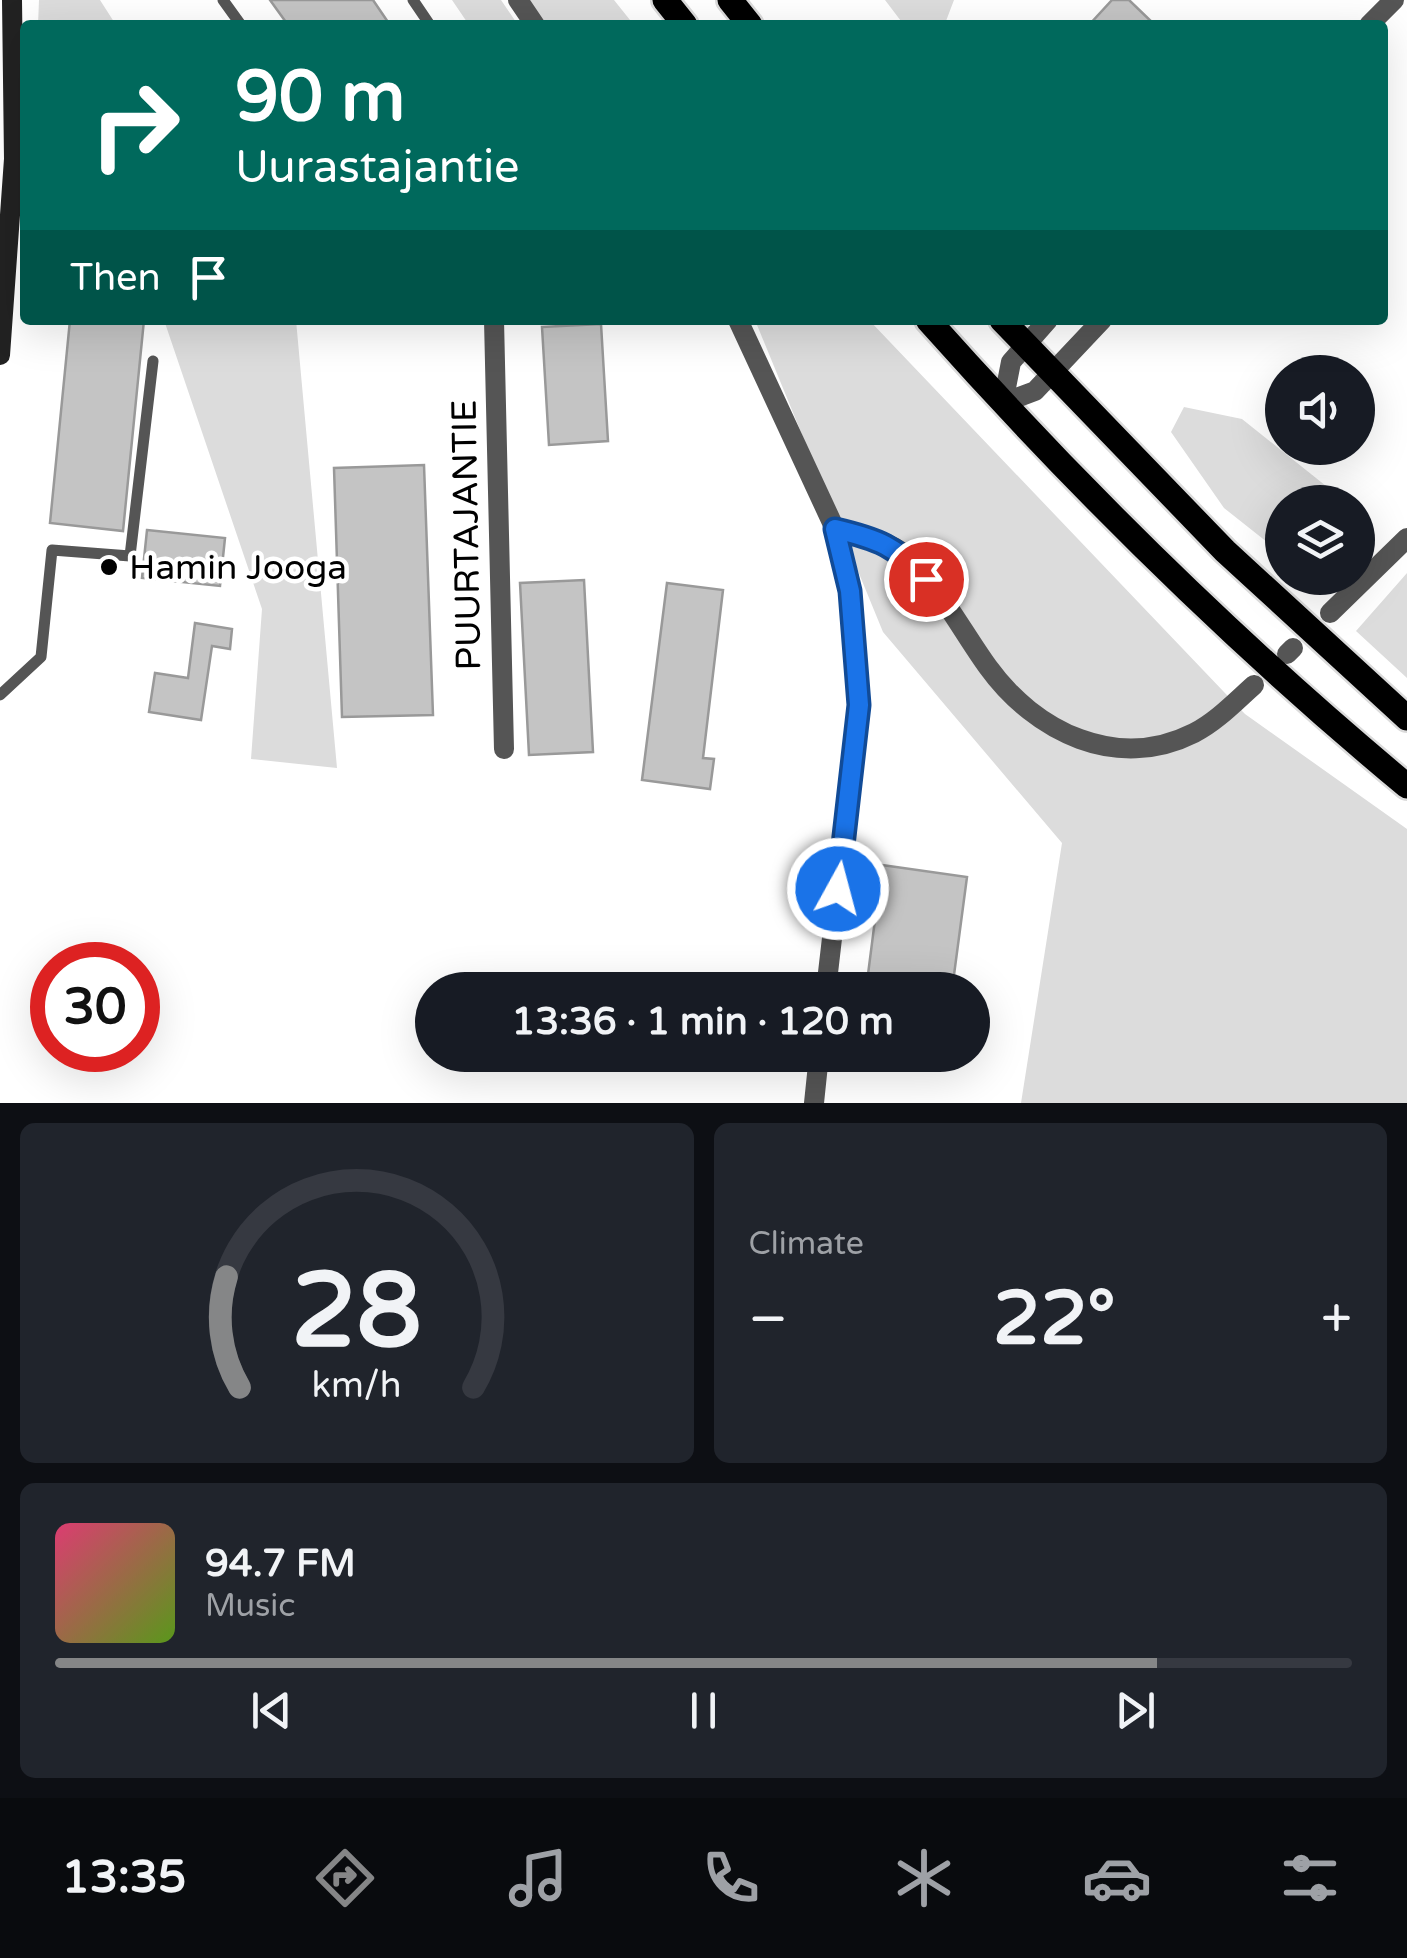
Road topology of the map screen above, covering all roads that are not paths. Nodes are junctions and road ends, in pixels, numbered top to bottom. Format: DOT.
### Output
graph roads {
  1 [pos="12,0"];
  2 [pos="665,0"];
  3 [pos="730,0"];
  4 [pos="1394,0"];
  5 [pos="680,20"];
  6 [pos="746,20"];
  7 [pos="1375,20"];
  8 [pos="494,325"];
  9 [pos="740,325"];
  10 [pos="933,325"];
  11 [pos="1007,325"];
  12 [pos="1043,325"];
  13 [pos="1097,325"];
  14 [pos="1024,344"];
  15 [pos="0,355"];
  16 [pos="153,360"];
  17 [pos="1052,374"];
  18 [pos="1003,403"];
  19 [pos="835,529"];
  20 [pos="1407,538"];
  21 [pos="1330,613"];
  22 [pos="1254,685"];
  23 [pos="0,694"];
  24 [pos="1407,718"];
  25 [pos="504,749"];
  26 [pos="1407,786"];
  27 [pos="828,972"];
  28 [pos="817,1072"];
  29 [pos="814,1103"];
  1 -- 15 [label="street"];
  2 -- 5 [label="main road"];
  3 -- 6 [label="main road"];
  4 -- 7 [label="street"];
  8 -- 25 [label="street, PUURTAJANTIE"];
  9 -- 19 [label="street"];
  10 -- 18 [label="main road"];
  11 -- 14 [label="main road"];
  12 -- 14 [label="street"];
  13 -- 17 [label="street"];
  14 -- 17 [label="main road"];
  14 -- 18 [label="street"];
  16 -- 23 [label="lane"];
  17 -- 18 [label="street"];
  17 -- 24 [label="main road"];
  18 -- 26 [label="main road"];
  19 -- 22 [label="street"];
  19 -- 27 [label="street"];
  20 -- 21 [label="street"];
  28 -- 29 [label="street"];
}
